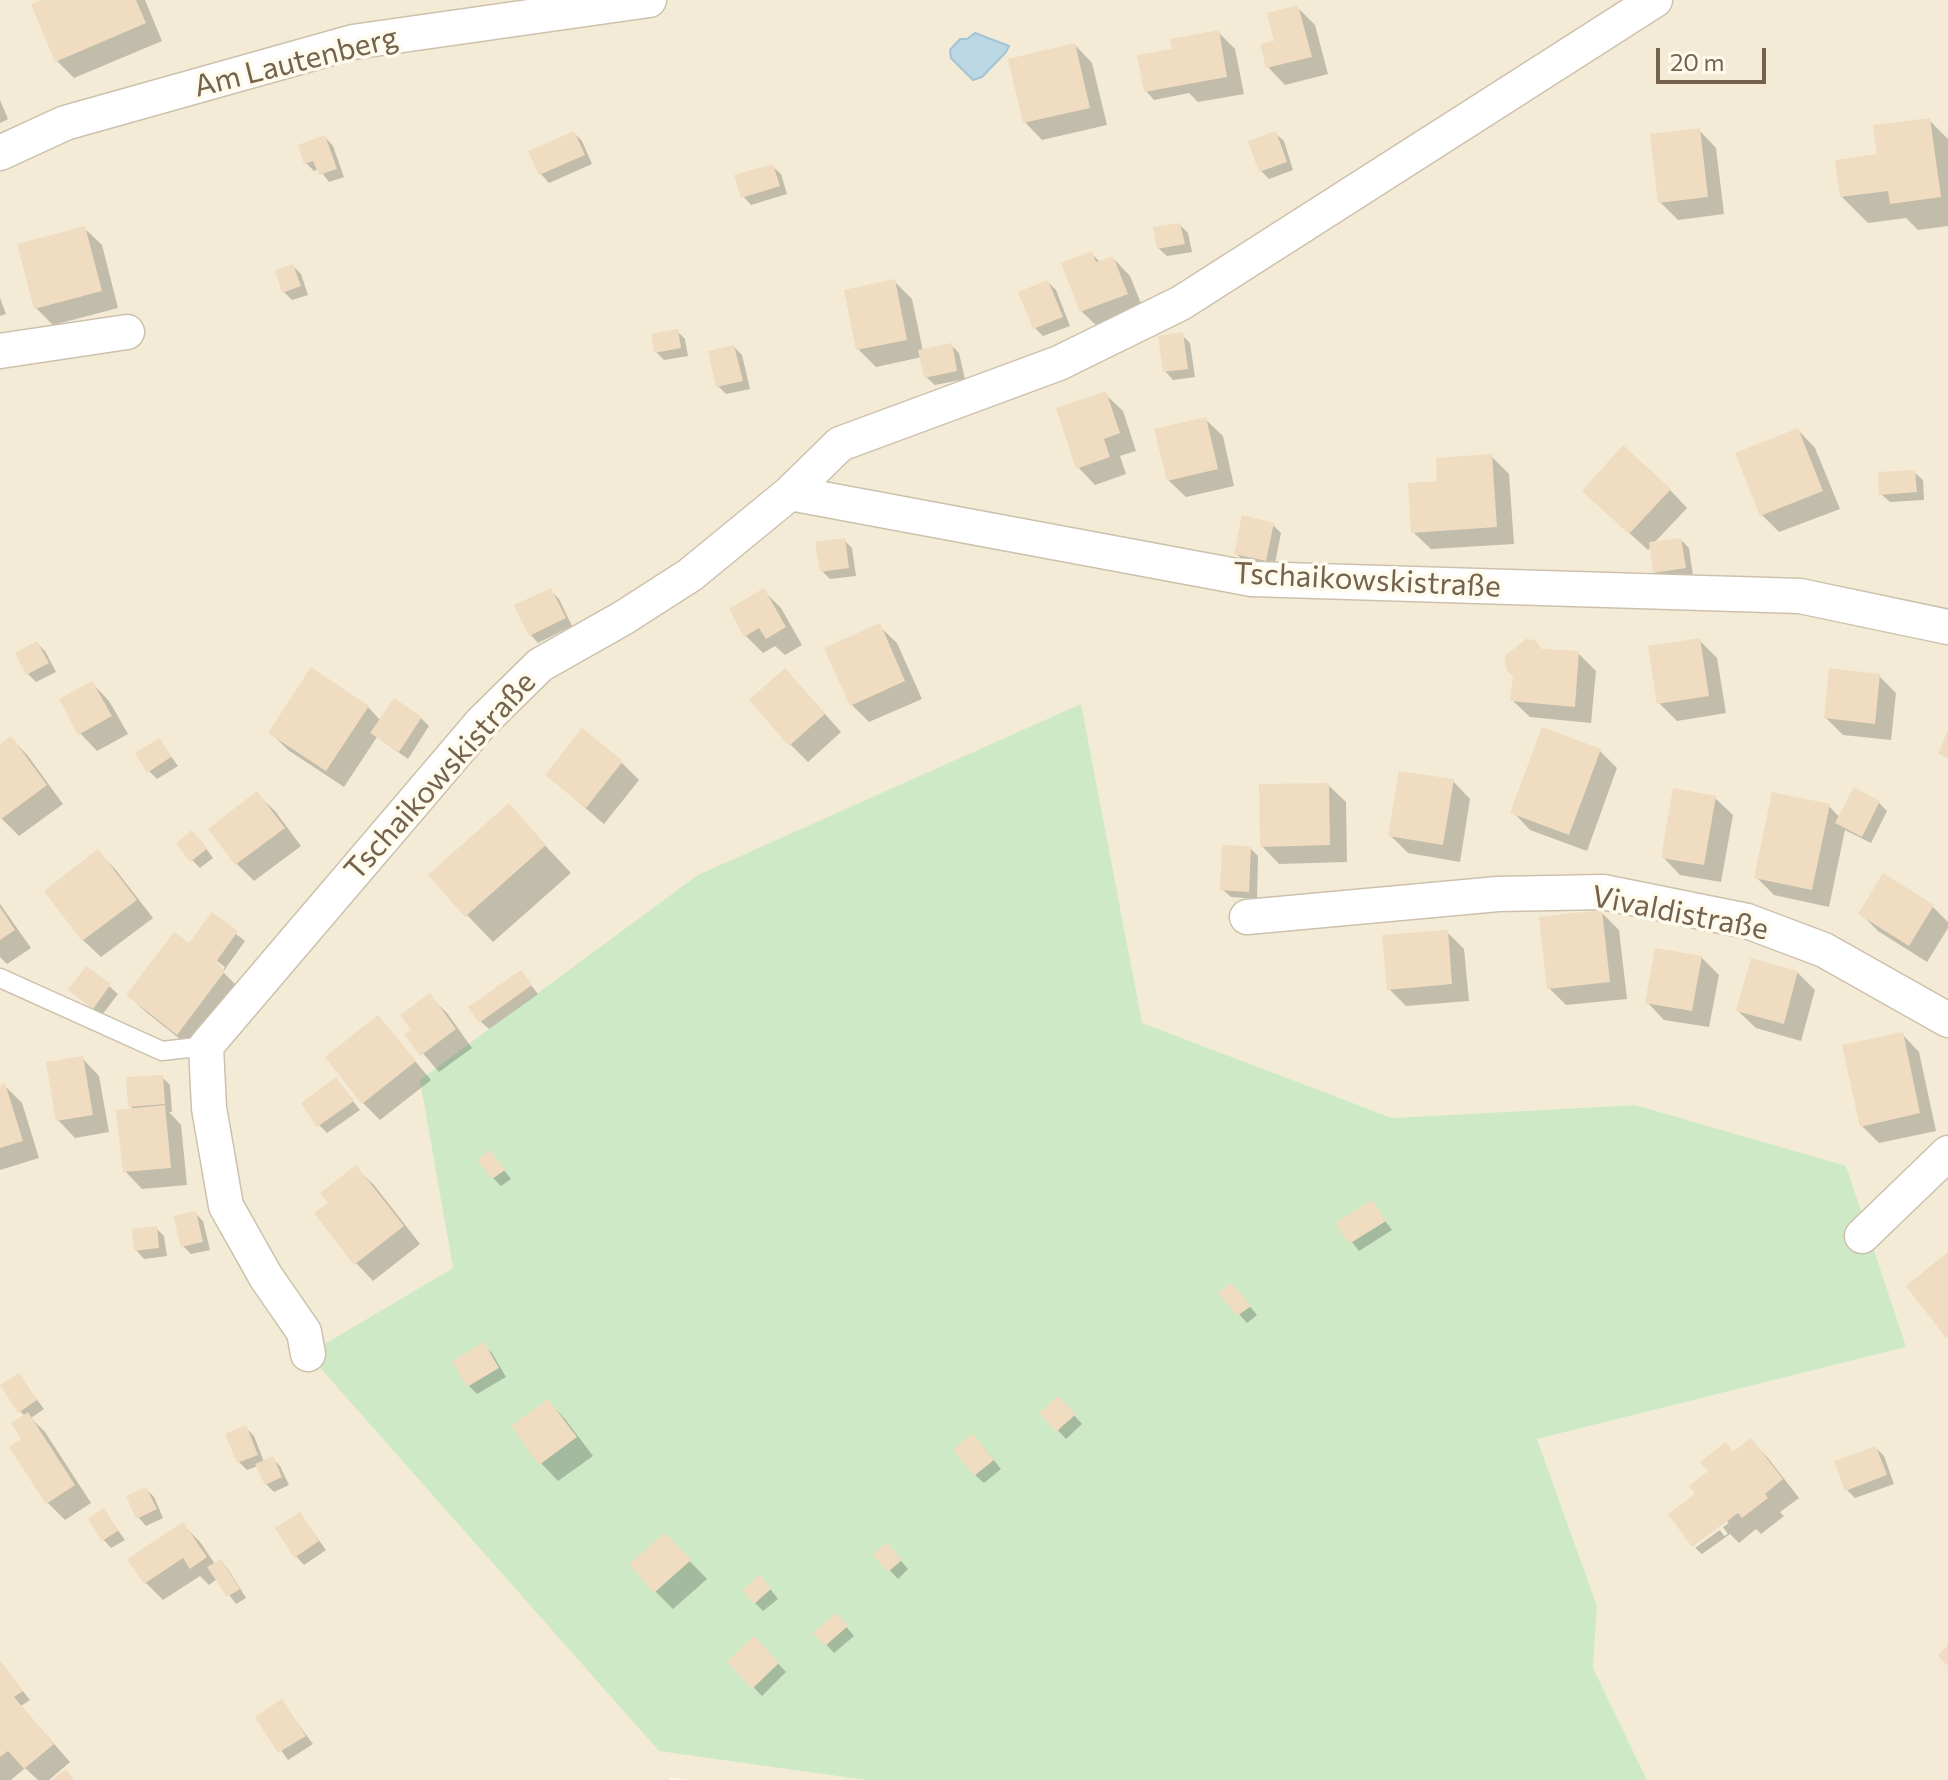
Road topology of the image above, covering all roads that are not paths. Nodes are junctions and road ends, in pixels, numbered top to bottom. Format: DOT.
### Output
graph roads {
  1 [pos="649,0"];
  2 [pos="1655,0"];
  3 [pos="0,153"];
  4 [pos="127,332"];
  5 [pos="0,351"];
  6 [pos="790,493"];
  7 [pos="1948,627"];
  8 [pos="1247,917"];
  9 [pos="0,978"];
  10 [pos="1948,1020"];
  11 [pos="206,1046"];
  12 [pos="1948,1153"];
  13 [pos="1862,1236"];
  14 [pos="308,1354"];
  1 -- 3 [label="street, Am Lautenberg"];
  2 -- 6 [label="street, Tschaikowskistraße"];
  4 -- 5 [label="street"];
  6 -- 7 [label="street, Tschaikowskistraße"];
  6 -- 11 [label="street, Tschaikowskistraße"];
  8 -- 10 [label="street, Vivaldistraße"];
  9 -- 11 [label="lane"];
  11 -- 14 [label="street"];
  12 -- 13 [label="street"];
}
